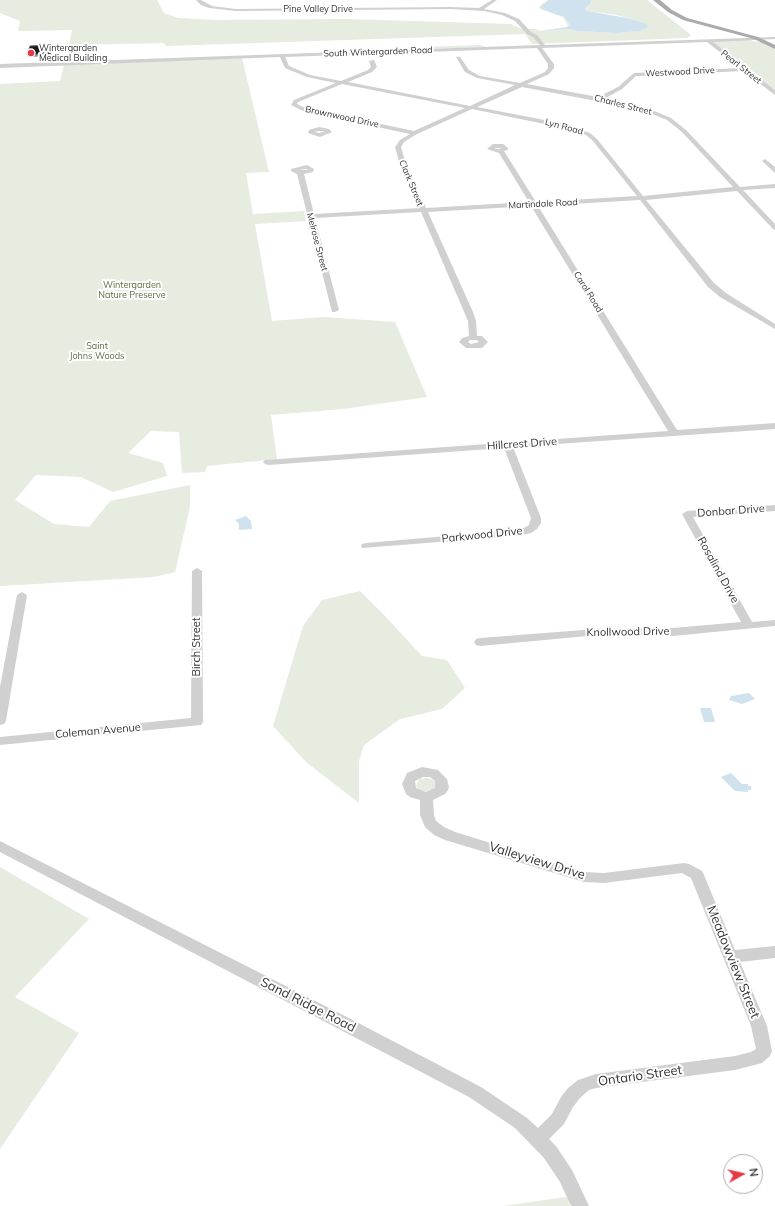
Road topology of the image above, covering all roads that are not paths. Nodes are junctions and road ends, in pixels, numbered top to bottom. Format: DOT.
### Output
graph roads {
  1 [pos="198,0"];
  2 [pos="285,0"];
  3 [pos="374,0"];
  4 [pos="495,0"];
  5 [pos="656,0"];
  6 [pos="374,8"];
  7 [pos="283,9"];
  8 [pos="479,10"];
  9 [pos="756,38"];
  10 [pos="775,38"];
  11 [pos="708,40"];
  12 [pos="539,46"];
  13 [pos="775,47"];
  14 [pos="282,56"];
  15 [pos="453,57"];
  16 [pos="367,61"];
  17 [pos="0,66"];
  18 [pos="745,69"];
  19 [pos="343,82"];
  20 [pos="522,85"];
  21 [pos="775,93"];
  22 [pos="598,99"];
  23 [pos="471,107"];
  24 [pos="349,119"];
  25 [pos="330,127"];
  26 [pos="415,133"];
  27 [pos="501,151"];
  28 [pos="765,161"];
  29 [pos="775,171"];
  30 [pos="300,173"];
  31 [pos="775,186"];
  32 [pos="739,189"];
  33 [pos="641,198"];
  34 [pos="533,204"];
  35 [pos="423,210"];
  36 [pos="311,216"];
  37 [pos="775,228"];
  38 [pos="335,310"];
  39 [pos="775,327"];
  40 [pos="473,338"];
  41 [pos="775,426"];
  42 [pos="675,434"];
  43 [pos="507,445"];
  44 [pos="268,462"];
  45 [pos="775,508"];
  46 [pos="687,514"];
  47 [pos="366,546"];
  48 [pos="197,571"];
  49 [pos="22,595"];
  50 [pos="775,623"];
  51 [pos="749,626"];
  52 [pos="480,642"];
  53 [pos="0,721"];
  54 [pos="197,722"];
  55 [pos="0,741"];
  56 [pos="426,797"];
  57 [pos="0,846"];
  58 [pos="697,875"];
  59 [pos="775,952"];
  60 [pos="730,957"];
  61 [pos="764,1051"];
  62 [pos="538,1139"];
  63 [pos="580,1206"];
  1 -- 7 [label="street, Pine Valley Drive"];
  2 -- 7 [label="street"];
  3 -- 6 [label="street"];
  4 -- 8 [label="street"];
  5 -- 9 [label="main road"];
  6 -- 7 [label="street, Pine Valley Drive"];
  6 -- 8 [label="street, Pine Valley Drive"];
  8 -- 12 [label="street, Pine Valley Drive"];
  9 -- 10 [label="street, South Wintergarden Road"];
  9 -- 11 [label="street, South Wintergarden Road"];
  9 -- 13 [label="main road"];
  11 -- 12 [label="street, South Wintergarden Road"];
  11 -- 18 [label="street, Pearl Street"];
  12 -- 14 [label="street, South Wintergarden Road"];
  12 -- 20 [label="street, Clark Street"];
  14 -- 17 [label="street, South Wintergarden Road"];
  14 -- 19 [label="street, Lyn Road"];
  15 -- 20 [label="street, Charles Street"];
  16 -- 19 [label="street, Brownwood Drive"];
  18 -- 21 [label="street, Pearl Street"];
  18 -- 22 [label="street, Westwood Drive"];
  19 -- 23 [label="street, Lyn Road"];
  19 -- 24 [label="street, Brownwood Drive"];
  20 -- 22 [label="street, Charles Street"];
  20 -- 23 [label="street, Clark Street"];
  22 -- 32 [label="street, Charles Street"];
  23 -- 26 [label="street, Clark Street"];
  23 -- 33 [label="street, Lyn Road"];
  24 -- 25 [label="street"];
  24 -- 26 [label="street, Brownwood Drive"];
  26 -- 35 [label="street, Clark Street"];
  27 -- 34 [label="street, Carol Road"];
  28 -- 29 [label="street"];
  30 -- 36 [label="street, Melrose Street"];
  31 -- 32 [label="street, Martindale Road"];
  32 -- 33 [label="street, Martindale Road"];
  32 -- 37 [label="street, Charles Street"];
  33 -- 34 [label="street, Martindale Road"];
  33 -- 39 [label="street, Lyn Road"];
  34 -- 35 [label="street, Martindale Road"];
  34 -- 42 [label="street, Carol Road"];
  35 -- 36 [label="street, Martindale Road"];
  35 -- 40 [label="street, Clark Street"];
  36 -- 38 [label="street, Melrose Street"];
  41 -- 42 [label="street, Hillcrest Drive"];
  42 -- 43 [label="street, Hillcrest Drive"];
  43 -- 44 [label="street, Hillcrest Drive"];
  43 -- 47 [label="street, Parkwood Drive"];
  45 -- 46 [label="street, Donbar Drive"];
  46 -- 51 [label="street, Rosalind Drive"];
  48 -- 54 [label="street, Birch Street"];
  49 -- 53 [label="street"];
  50 -- 51 [label="street, Knollwood Drive"];
  51 -- 52 [label="street, Knollwood Drive"];
  54 -- 55 [label="street, Coleman Avenue"];
  56 -- 58 [label="street, Valleyview Drive"];
  57 -- 62 [label="street, Sand Ridge Road"];
  58 -- 60 [label="street, Meadowview Street"];
  59 -- 60 [label="street"];
  60 -- 61 [label="street, Meadowview Street"];
  61 -- 62 [label="street, Ontario Street"];
  62 -- 63 [label="street, Sand Ridge Road"];
}
